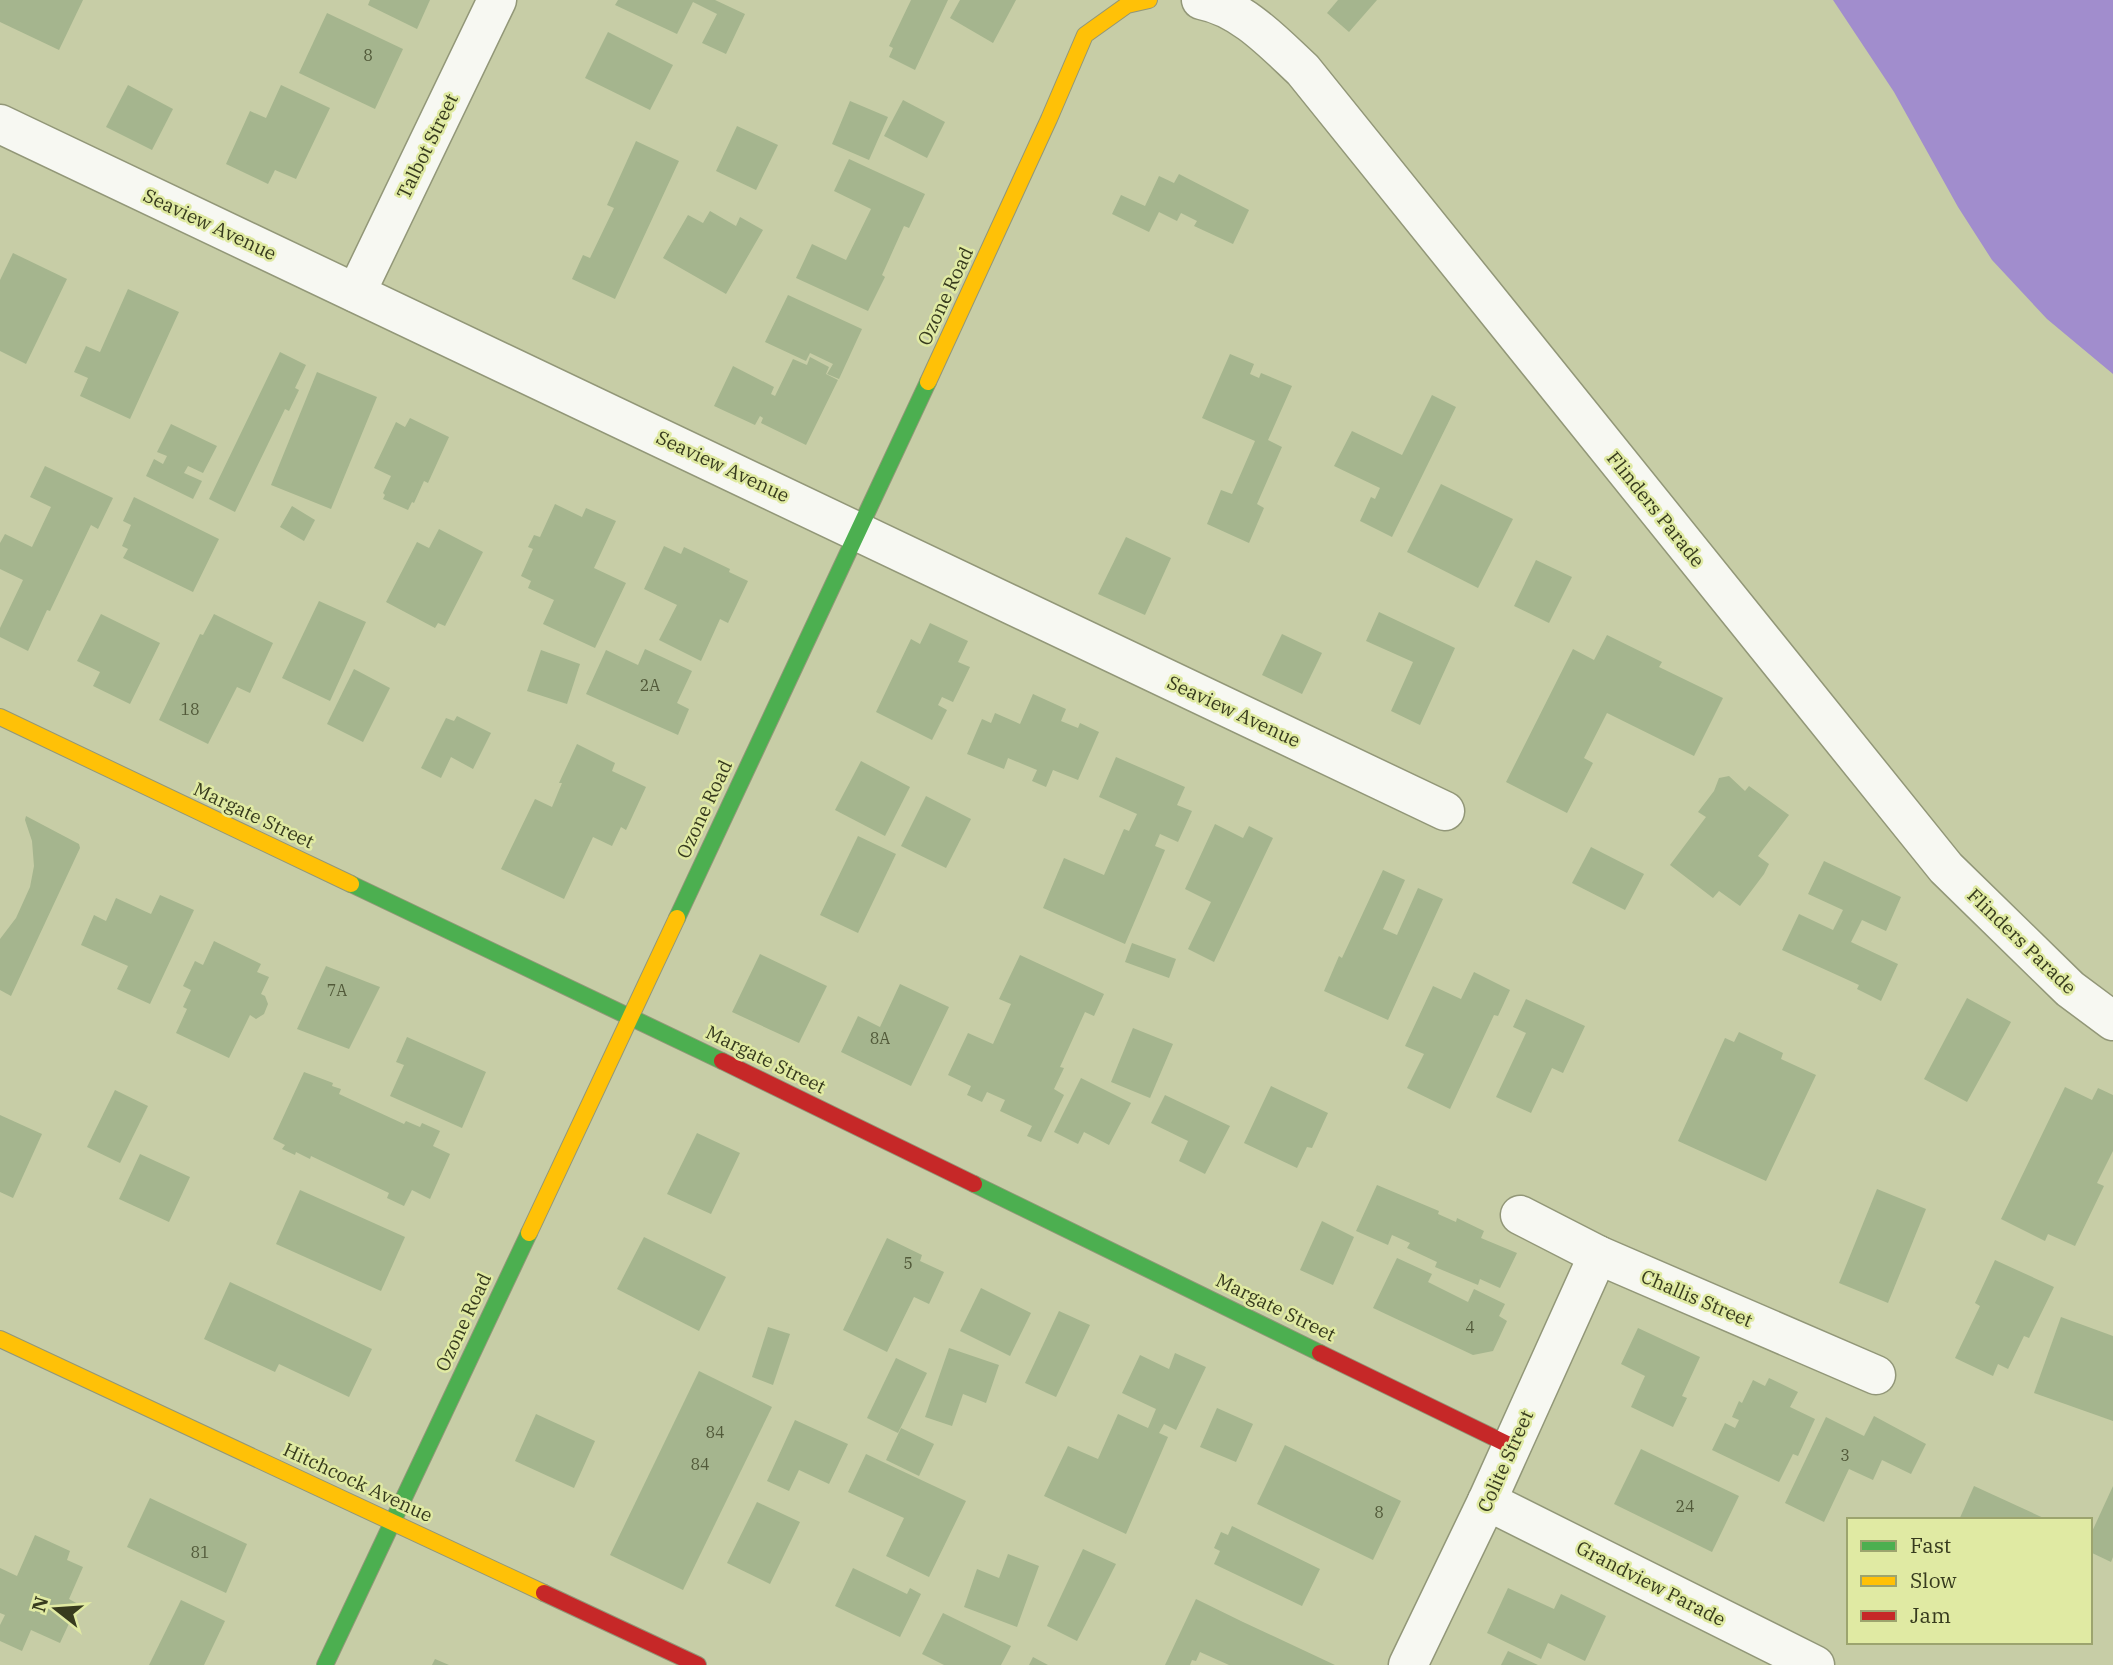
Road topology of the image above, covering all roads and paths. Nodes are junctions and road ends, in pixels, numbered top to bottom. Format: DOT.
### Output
graph roads {
  1 [pos="497,0"];
  2 [pos="1149,0"];
  3 [pos="1201,0"];
  4 [pos="0,124"];
  5 [pos="356,293"];
  6 [pos="859,531"];
  7 [pos="0,717"];
  8 [pos="1445,811"];
  9 [pos="629,1016"];
  10 [pos="2113,1021"];
  11 [pos="1520,1215"];
  12 [pos="1598,1255"];
  13 [pos="0,1339"];
  14 [pos="1876,1375"];
  15 [pos="1511,1446"];
  16 [pos="1487,1501"];
  17 [pos="394,1521"];
  18 [pos="325,1665"];
  19 [pos="698,1665"];
  20 [pos="1408,1665"];
  21 [pos="1815,1665"];
  1 -- 5 [label="street, Talbot Street"];
  2 -- 6 [label="street, Ozone Road"];
  3 -- 10 [label="street, Flinders Parade"];
  4 -- 5 [label="street, Seaview Avenue"];
  5 -- 6 [label="street, Seaview Avenue"];
  6 -- 8 [label="street, Seaview Avenue"];
  6 -- 9 [label="street, Ozone Road"];
  7 -- 9 [label="street, Margate Street"];
  9 -- 15 [label="street, Margate Street"];
  9 -- 17 [label="street, Ozone Road"];
  11 -- 12 [label="street, Challis Street"];
  12 -- 14 [label="street, Challis Street"];
  12 -- 15 [label="street, Colite Street"];
  13 -- 17 [label="street, Hitchcock Avenue"];
  15 -- 16 [label="street, Colite Street"];
  16 -- 20 [label="street, Colite Street"];
  16 -- 21 [label="street, Grandview Parade"];
  17 -- 18 [label="street, Ozone Road"];
  17 -- 19 [label="street, Hitchcock Avenue"];
}
